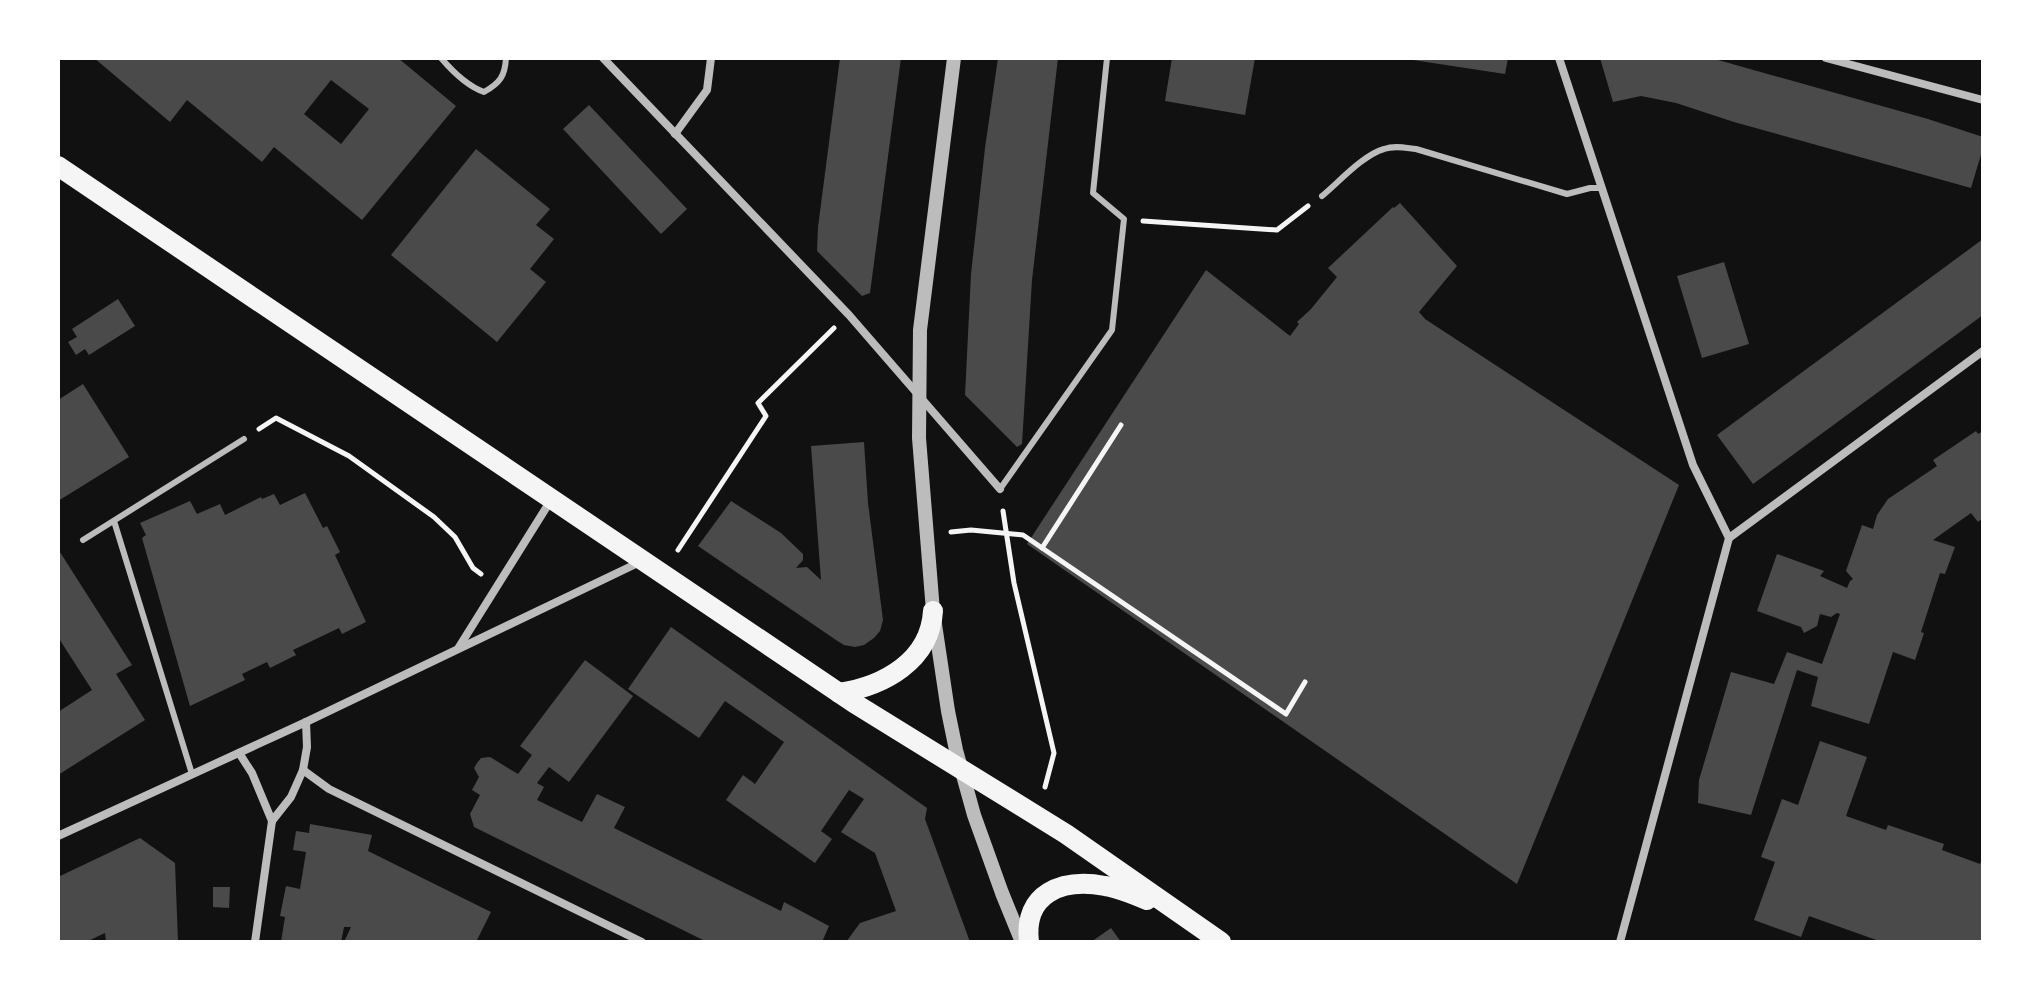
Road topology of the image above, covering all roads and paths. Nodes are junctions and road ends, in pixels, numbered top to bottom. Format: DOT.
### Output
graph roads {
  1 [pos="441,58"];
  2 [pos="506,58"];
  3 [pos="603,58"];
  4 [pos="711,58"];
  5 [pos="954,58"];
  6 [pos="1107,58"];
  7 [pos="1559,58"];
  8 [pos="1826,58"];
  9 [pos="1983,100"];
  10 [pos="675,134"];
  11 [pos="58,166"];
  12 [pos="1601,188"];
  13 [pos="1322,196"];
  14 [pos="1124,219"];
  15 [pos="849,315"];
  16 [pos="1983,351"];
  17 [pos="1121,425"];
  18 [pos="244,439"];
  19 [pos="1000,489"];
  20 [pos="551,500"];
  21 [pos="114,521"];
  22 [pos="971,530"];
  23 [pos="1729,538"];
  24 [pos="83,540"];
  25 [pos="1042,548"];
  26 [pos="641,561"];
  27 [pos="663,574"];
  28 [pos="497,587"];
  29 [pos="933,611"];
  30 [pos="459,648"];
  31 [pos="1305,682"];
  32 [pos="839,693"];
  33 [pos="306,722"];
  34 [pos="239,753"];
  35 [pos="303,770"];
  36 [pos="962,770"];
  37 [pos="192,774"];
  38 [pos="1045,787"];
  39 [pos="272,821"];
  40 [pos="58,836"];
  41 [pos="1183,916"];
  42 [pos="255,942"];
  43 [pos="642,942"];
  44 [pos="1022,942"];
  45 [pos="1029,942"];
  46 [pos="1221,942"];
  47 [pos="1620,942"];
  1 -- 2 [label="lane"];
  3 -- 10 [label="street"];
  4 -- 10 [label="street"];
  5 -- 29 [label="street"];
  6 -- 14 [label="lane"];
  7 -- 12 [label="street"];
  8 -- 9 [label="street"];
  10 -- 15 [label="street"];
  11 -- 20 [label="main road"];
  12 -- 13 [label="lane"];
  12 -- 23 [label="street"];
  13 -- 14 [label="path"];
  14 -- 19 [label="lane"];
  15 -- 19 [label="street"];
  15 -- 27 [label="path"];
  16 -- 23 [label="street"];
  17 -- 25 [label="path"];
  18 -- 21 [label="lane"];
  18 -- 28 [label="path"];
  19 -- 38 [label="path"];
  20 -- 26 [label="main road"];
  20 -- 28 [label="street"];
  21 -- 24 [label="lane"];
  21 -- 37 [label="lane"];
  22 -- 25 [label="path"];
  23 -- 47 [label="street"];
  25 -- 31 [label="path"];
  26 -- 27 [label="main road"];
  26 -- 30 [label="street"];
  27 -- 32 [label="main road"];
  28 -- 30 [label="street"];
  29 -- 32 [label="main road"];
  29 -- 36 [label="street"];
  30 -- 33 [label="street"];
  32 -- 36 [label="main road"];
  33 -- 34 [label="street"];
  33 -- 35 [label="street"];
  34 -- 37 [label="street"];
  34 -- 39 [label="street"];
  35 -- 39 [label="street"];
  35 -- 43 [label="street"];
  36 -- 41 [label="main road"];
  36 -- 44 [label="street"];
  37 -- 40 [label="street"];
  39 -- 42 [label="street"];
  41 -- 45 [label="main road"];
  41 -- 46 [label="main road"];
}
